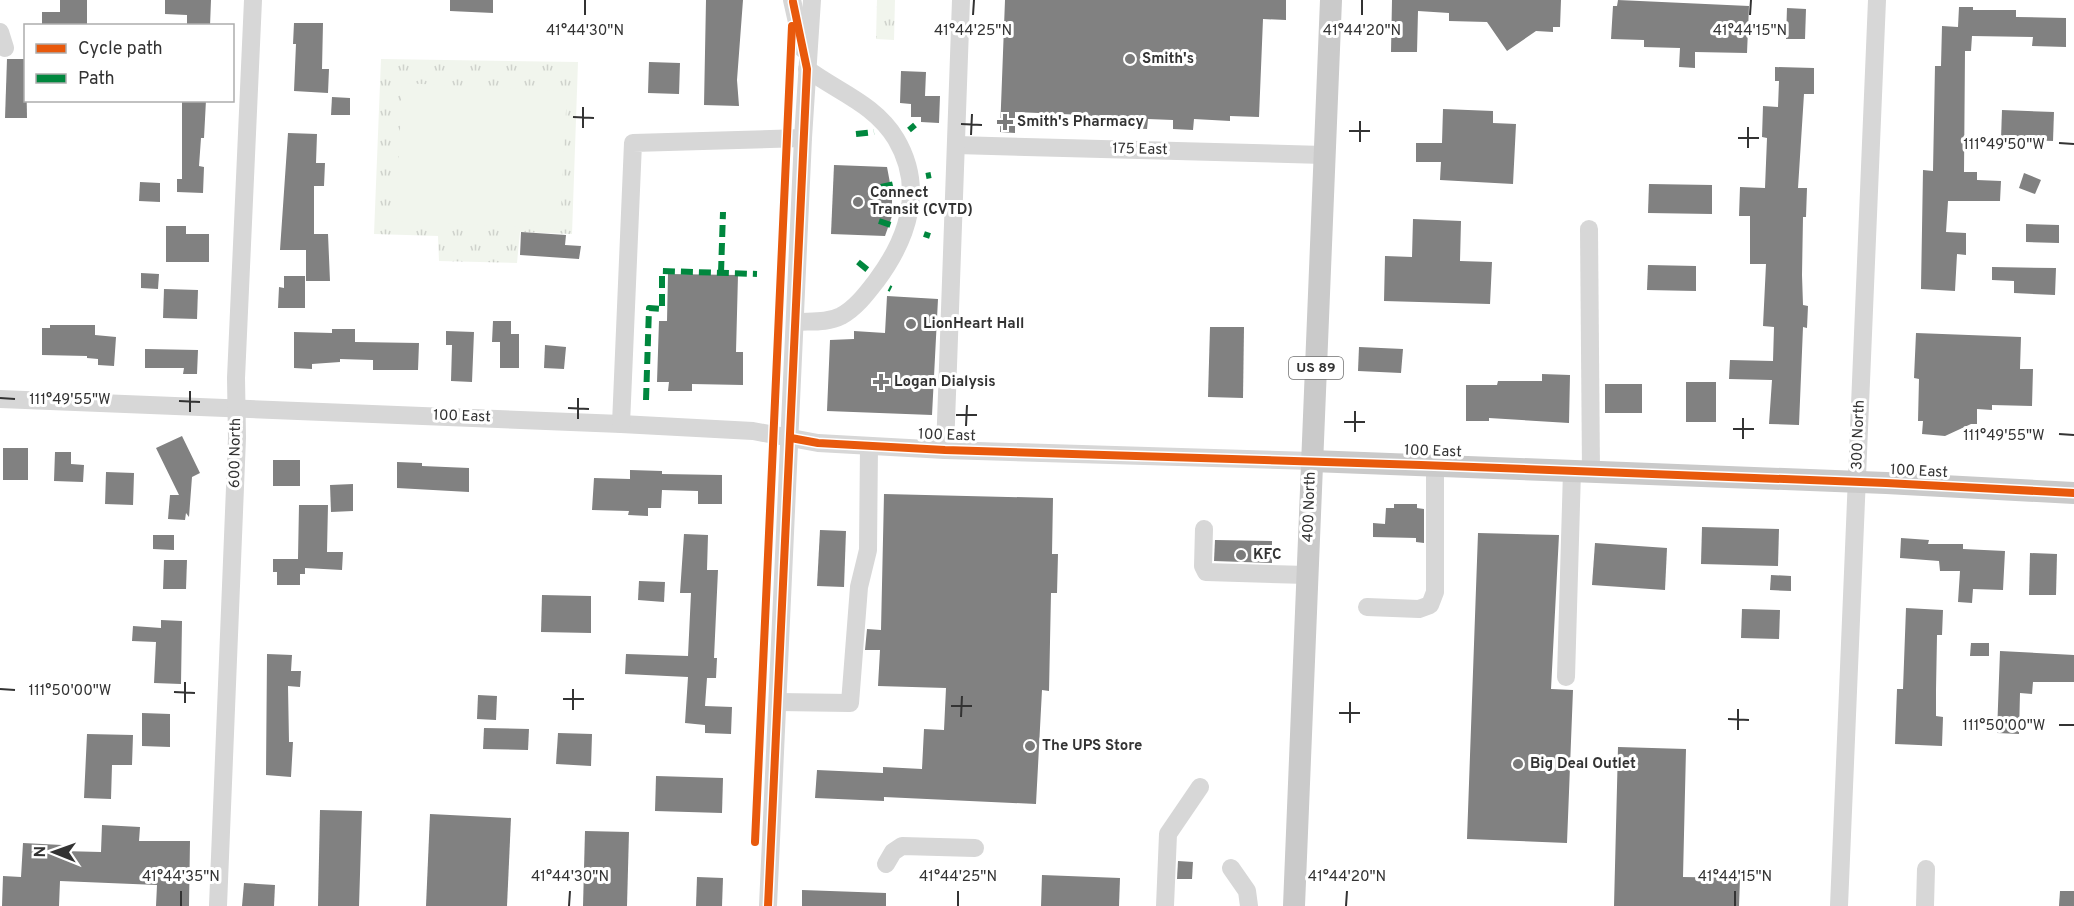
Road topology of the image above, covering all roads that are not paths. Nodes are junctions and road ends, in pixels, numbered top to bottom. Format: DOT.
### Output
graph roads {
  1 [pos="253,0"];
  2 [pos="792,0"];
  3 [pos="812,0"];
  4 [pos="961,0"];
  5 [pos="1331,0"];
  6 [pos="1877,0"];
  7 [pos="807,69"];
  8 [pos="803,138"];
  9 [pos="956,145"];
  10 [pos="1324,155"];
  11 [pos="1589,229"];
  12 [pos="796,322"];
  13 [pos="0,399"];
  14 [pos="236,408"];
  15 [pos="621,424"];
  16 [pos="791,438"];
  17 [pos="869,446"];
  18 [pos="945,450"];
  19 [pos="1312,461"];
  20 [pos="1435,466"];
  21 [pos="1581,471"];
  22 [pos="1857,482"];
  23 [pos="2074,494"];
  24 [pos="1204,529"];
  25 [pos="1307,575"];
  26 [pos="1367,608"];
  27 [pos="1566,677"];
  28 [pos="778,702"];
  29 [pos="1200,787"];
  30 [pos="975,848"];
  31 [pos="886,864"];
  32 [pos="1231,868"];
  33 [pos="1926,869"];
  34 [pos="218,906"];
  35 [pos="768,906"];
  36 [pos="1165,906"];
  37 [pos="1249,906"];
  38 [pos="1294,906"];
  39 [pos="1839,906"];
  40 [pos="1845,906"];
  41 [pos="1925,906"];
  1 -- 14 [label="street, 600 North"];
  2 -- 7 [label="street"];
  3 -- 7 [label="street"];
  4 -- 9 [label="street"];
  5 -- 10 [label="main road, 400 North / US 89"];
  6 -- 22 [label="street, 300 North"];
  7 -- 8 [label="street"];
  7 -- 12 [label="street"];
  8 -- 12 [label="street"];
  8 -- 15 [label="street"];
  9 -- 10 [label="street, 175 East"];
  9 -- 18 [label="street"];
  10 -- 19 [label="main road, 400 North / US 89"];
  11 -- 21 [label="street"];
  12 -- 16 [label="street"];
  13 -- 14 [label="street, 100 East"];
  14 -- 15 [label="street, 100 East"];
  14 -- 34 [label="street, 600 North"];
  15 -- 16 [label="street, 100 East"];
  16 -- 17 [label="street, 100 East"];
  16 -- 28 [label="street"];
  17 -- 18 [label="street, 100 East"];
  17 -- 28 [label="street"];
  18 -- 19 [label="street, 100 East"];
  19 -- 20 [label="main road, 100 East"];
  19 -- 25 [label="main road, 400 North / US 89"];
  20 -- 21 [label="main road, 100 East"];
  20 -- 26 [label="street"];
  21 -- 22 [label="main road, 100 East"];
  21 -- 27 [label="street"];
  22 -- 23 [label="main road, 100 East"];
  22 -- 39 [label="street, 300 North"];
  24 -- 25 [label="street"];
  25 -- 38 [label="main road, 400 North / US 89"];
  28 -- 35 [label="street"];
  29 -- 36 [label="street"];
  30 -- 31 [label="street"];
  32 -- 37 [label="street"];
  33 -- 41 [label="street"];
  39 -- 40 [label="street"];
}
